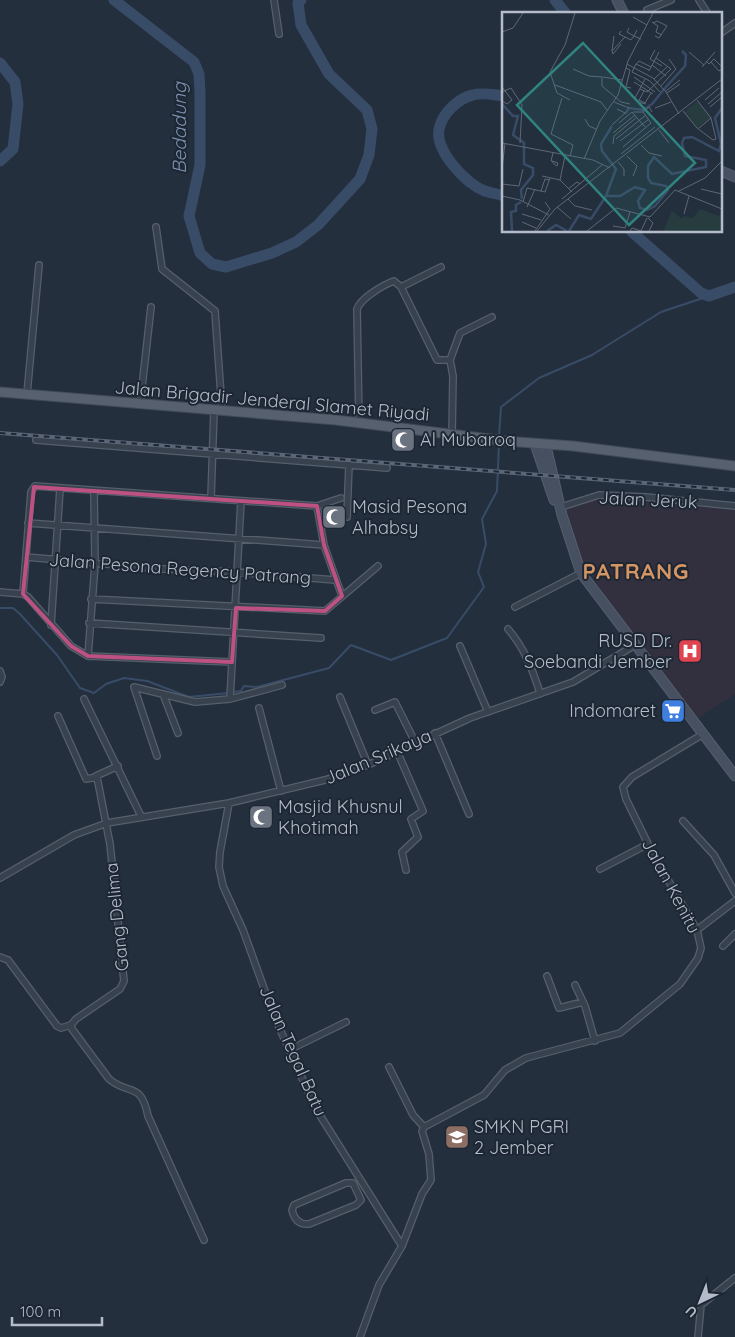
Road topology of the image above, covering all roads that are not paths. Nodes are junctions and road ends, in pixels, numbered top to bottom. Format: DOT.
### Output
graph roads {
  1 [pos="274,0"];
  2 [pos="616,0"];
  3 [pos="671,0"];
  4 [pos="699,0"];
  5 [pos="647,10"];
  6 [pos="623,12"];
  7 [pos="707,12"];
  8 [pos="735,23"];
  9 [pos="722,32"];
  10 [pos="279,34"];
  11 [pos="722,171"];
  12 [pos="735,177"];
  13 [pos="156,227"];
  14 [pos="39,265"];
  15 [pos="441,267"];
  16 [pos="401,287"];
  17 [pos="151,307"];
  18 [pos="492,317"];
  19 [pos="450,360"];
  20 [pos="0,392"];
  21 [pos="27,394"];
  22 [pos="140,405"];
  23 [pos="218,410"];
  24 [pos="359,422"];
  25 [pos="452,434"];
  26 [pos="36,440"];
  27 [pos="541,445"];
  28 [pos="212,455"];
  29 [pos="349,464"];
  30 [pos="735,466"];
  31 [pos="387,468"];
  32 [pos="60,489"];
  33 [pos="94,492"];
  34 [pos="211,498"];
  35 [pos="341,498"];
  36 [pos="241,501"];
  37 [pos="317,506"];
  38 [pos="735,506"];
  39 [pos="562,511"];
  40 [pos="348,517"];
  41 [pos="28,523"];
  42 [pos="58,526"];
  43 [pos="94,529"];
  44 [pos="238,540"];
  45 [pos="324,546"];
  46 [pos="26,557"];
  47 [pos="57,559"];
  48 [pos="95,564"];
  49 [pos="378,566"];
  50 [pos="236,572"];
  51 [pos="582,573"];
  52 [pos="335,580"];
  53 [pos="0,592"];
  54 [pos="23,594"];
  55 [pos="342,596"];
  56 [pos="92,599"];
  57 [pos="515,607"];
  58 [pos="236,608"];
  59 [pos="90,623"];
  60 [pos="51,625"];
  61 [pos="508,629"];
  62 [pos="234,633"];
  63 [pos="321,638"];
  64 [pos="634,645"];
  65 [pos="460,646"];
  66 [pos="88,656"];
  67 [pos="232,662"];
  68 [pos="0,670"];
  69 [pos="0,682"];
  70 [pos="282,685"];
  71 [pos="164,694"];
  72 [pos="540,694"];
  73 [pos="340,697"];
  74 [pos="230,698"];
  75 [pos="84,699"];
  76 [pos="259,708"];
  77 [pos="375,710"];
  78 [pos="488,712"];
  79 [pos="58,716"];
  80 [pos="434,733"];
  81 [pos="178,734"];
  82 [pos="703,734"];
  83 [pos="415,742"];
  84 [pos="396,751"];
  85 [pos="157,756"];
  86 [pos="368,765"];
  87 [pos="732,765"];
  88 [pos="118,766"];
  89 [pos="96,776"];
  90 [pos="735,776"];
  91 [pos="281,791"];
  92 [pos="229,803"];
  93 [pos="469,814"];
  94 [pos="141,816"];
  95 [pos="683,821"];
  96 [pos="107,823"];
  97 [pos="648,844"];
  98 [pos="600,869"];
  99 [pos="406,870"];
  100 [pos="0,878"];
  101 [pos="735,893"];
  102 [pos="734,902"];
  103 [pos="697,930"];
  104 [pos="735,934"];
  105 [pos="723,946"];
  106 [pos="0,957"];
  107 [pos="547,976"];
  108 [pos="576,985"];
  109 [pos="583,1002"];
  110 [pos="346,1022"];
  111 [pos="72,1025"];
  112 [pos="595,1042"];
  113 [pos="289,1050"];
  114 [pos="389,1067"];
  115 [pos="424,1127"];
  116 [pos="367,1188"];
  117 [pos="358,1193"];
  118 [pos="204,1240"];
  119 [pos="402,1246"];
  120 [pos="735,1278"];
  121 [pos="360,1337"];
  122 [pos="698,1337"];
  1 -- 10 [label="street"];
  2 -- 6 [label="main road"];
  3 -- 5 [label="street"];
  4 -- 7 [label="street"];
  8 -- 9 [label="street"];
  11 -- 12 [label="main road"];
  13 -- 23 [label="street"];
  14 -- 21 [label="street"];
  15 -- 16 [label="street"];
  16 -- 19 [label="street"];
  16 -- 24 [label="street"];
  17 -- 22 [label="street"];
  18 -- 19 [label="street"];
  19 -- 25 [label="street"];
  20 -- 21 [label="main road, Jalan Brigadir Jenderal Slamet Riyadi"];
  21 -- 22 [label="main road, Jalan Brigadir Jenderal Slamet Riyadi"];
  22 -- 23 [label="main road, Jalan Brigadir Jenderal Slamet Riyadi"];
  23 -- 24 [label="main road, Jalan Brigadir Jenderal Slamet Riyadi"];
  23 -- 28 [label="street"];
  24 -- 25 [label="main road, Jalan Brigadir Jenderal Slamet Riyadi"];
  25 -- 27 [label="main road, Jalan Brigadir Jenderal Slamet Riyadi"];
  26 -- 28 [label="street"];
  27 -- 30 [label="main road, Jalan Brigadir Jenderal Slamet Riyadi"];
  27 -- 39 [label="main road"];
  28 -- 29 [label="street"];
  28 -- 34 [label="street"];
  29 -- 31 [label="street"];
  29 -- 40 [label="street"];
  32 -- 33 [label="street"];
  32 -- 41 [label="street"];
  32 -- 42 [label="street"];
  33 -- 34 [label="street"];
  33 -- 43 [label="street"];
  34 -- 36 [label="street"];
  35 -- 37 [label="street"];
  36 -- 37 [label="street"];
  36 -- 44 [label="street"];
  37 -- 45 [label="street"];
  38 -- 39 [label="street, Jalan Jeruk"];
  39 -- 51 [label="main road"];
  41 -- 42 [label="street"];
  41 -- 46 [label="street"];
  42 -- 43 [label="street"];
  42 -- 47 [label="street"];
  43 -- 44 [label="street"];
  43 -- 48 [label="street"];
  44 -- 45 [label="street"];
  44 -- 50 [label="street"];
  45 -- 52 [label="street"];
  46 -- 47 [label="street, Jalan Pesona Regency Patrang"];
  46 -- 54 [label="street"];
  47 -- 48 [label="street, Jalan Pesona Regency Patrang"];
  47 -- 60 [label="street"];
  48 -- 50 [label="street, Jalan Pesona Regency Patrang"];
  48 -- 56 [label="street"];
  49 -- 55 [label="street"];
  50 -- 52 [label="street, Jalan Pesona Regency Patrang"];
  50 -- 58 [label="street"];
  51 -- 57 [label="street"];
  51 -- 64 [label="main road"];
  52 -- 55 [label="street"];
  53 -- 54 [label="street"];
  54 -- 60 [label="street"];
  55 -- 58 [label="street"];
  56 -- 58 [label="street"];
  56 -- 59 [label="street"];
  58 -- 62 [label="street"];
  59 -- 62 [label="street"];
  59 -- 66 [label="street"];
  60 -- 66 [label="street"];
  61 -- 72 [label="street"];
  62 -- 63 [label="street"];
  62 -- 67 [label="street"];
  64 -- 72 [label="street, Jalan Srikaya"];
  64 -- 82 [label="main road"];
  65 -- 78 [label="street"];
  66 -- 67 [label="street"];
  67 -- 74 [label="street"];
  68 -- 69 [label="street"];
  70 -- 74 [label="street"];
  71 -- 74 [label="street"];
  71 -- 81 [label="street"];
  71 -- 85 [label="street"];
  72 -- 78 [label="street, Jalan Srikaya"];
  73 -- 86 [label="street"];
  75 -- 88 [label="street"];
  76 -- 91 [label="street"];
  77 -- 83 [label="street"];
  78 -- 80 [label="street, Jalan Srikaya"];
  79 -- 89 [label="street"];
  80 -- 83 [label="street, Jalan Srikaya"];
  80 -- 93 [label="street"];
  82 -- 87 [label="main road"];
  82 -- 97 [label="street, Jalan Kenitu"];
  83 -- 84 [label="street, Jalan Srikaya"];
  84 -- 86 [label="street, Jalan Srikaya"];
  84 -- 99 [label="street"];
  86 -- 91 [label="street, Jalan Srikaya"];
  87 -- 90 [label="main road"];
  88 -- 89 [label="street"];
  88 -- 94 [label="street"];
  89 -- 96 [label="street"];
  91 -- 92 [label="street, Jalan Srikaya"];
  92 -- 94 [label="street, Jalan Srikaya"];
  92 -- 113 [label="street, Jalan Tegal Batu"];
  94 -- 96 [label="street, Jalan Srikaya"];
  95 -- 101 [label="street"];
  96 -- 100 [label="street, Jalan Srikaya"];
  96 -- 111 [label="street, Gang Delima"];
  97 -- 98 [label="street"];
  97 -- 103 [label="street, Jalan Kenitu"];
  102 -- 103 [label="street"];
  103 -- 112 [label="street, Jalan Kenitu"];
  104 -- 105 [label="street"];
  106 -- 111 [label="street"];
  107 -- 109 [label="street"];
  108 -- 109 [label="street"];
  109 -- 112 [label="street"];
  110 -- 113 [label="street"];
  111 -- 118 [label="street"];
  112 -- 115 [label="street, Jalan Kenitu"];
  113 -- 116 [label="street, Jalan Tegal Batu"];
  114 -- 115 [label="street"];
  115 -- 119 [label="street"];
  116 -- 117 [label="street"];
  116 -- 119 [label="street, Jalan Tegal Batu"];
  117 -- 117 [label="street"];
  119 -- 121 [label="street"];
  120 -- 122 [label="street"];
}
